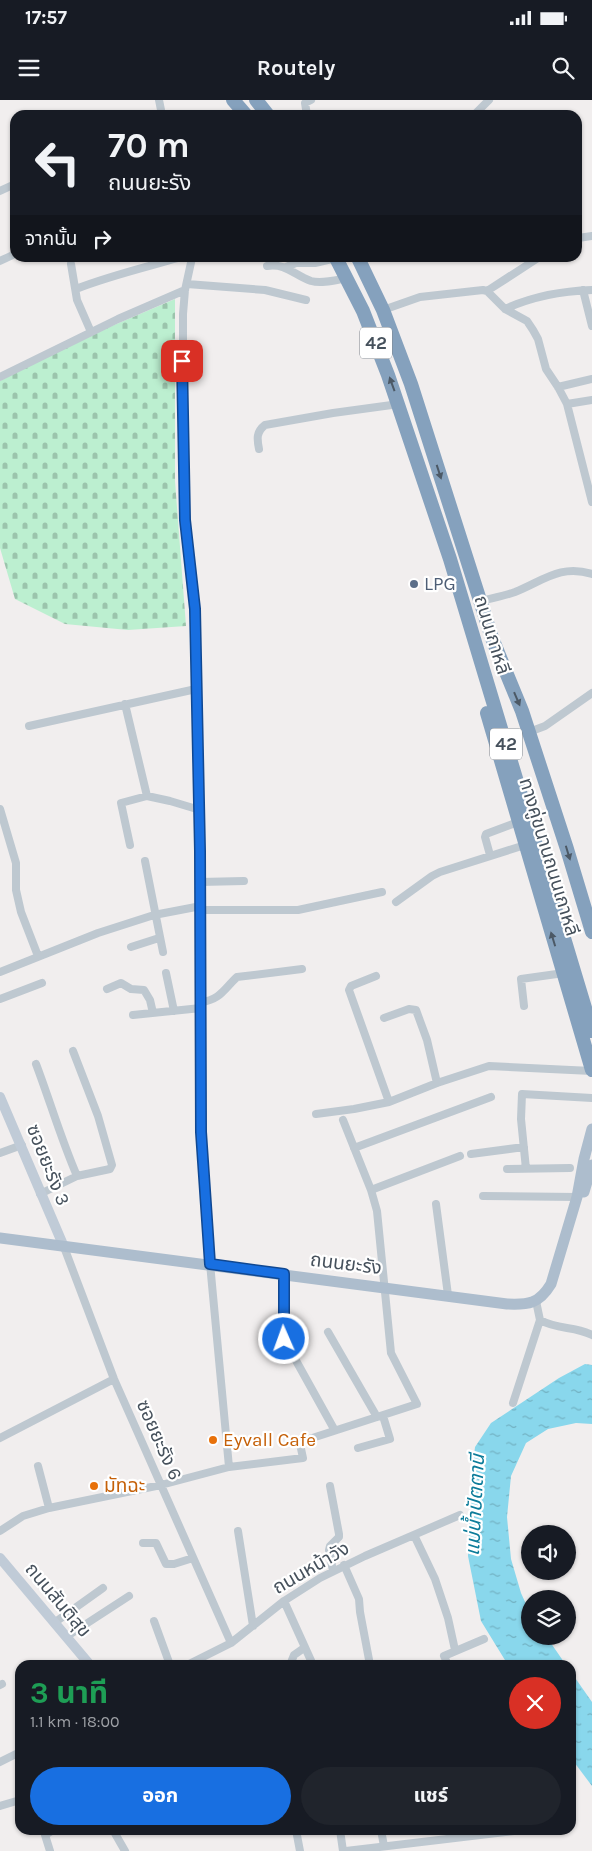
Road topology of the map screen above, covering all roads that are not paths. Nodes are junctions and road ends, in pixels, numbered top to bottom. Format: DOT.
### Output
graph roads {
  1 [pos="233,100"];
  2 [pos="256,100"];
  3 [pos="310,100"];
  4 [pos="489,100"];
  5 [pos="242,110"];
  6 [pos="264,110"];
  7 [pos="305,110"];
  8 [pos="479,110"];
  9 [pos="164,262"];
  10 [pos="191,262"];
  11 [pos="319,262"];
  12 [pos="338,262"];
  13 [pos="360,262"];
  14 [pos="532,262"];
  15 [pos="71,264"];
  16 [pos="267,266"];
  17 [pos="286,268"];
  18 [pos="348,278"];
  19 [pos="186,287"];
  20 [pos="76,289"];
  21 [pos="583,290"];
  22 [pos="592,290"];
  23 [pos="487,291"];
  24 [pos="306,300"];
  25 [pos="383,310"];
  26 [pos="504,310"];
  27 [pos="591,318"];
  28 [pos="592,326"];
  29 [pos="91,332"];
  30 [pos="0,377"];
  31 [pos="592,379"];
  32 [pos="558,387"];
  33 [pos="592,400"];
  34 [pos="399,404"];
  35 [pos="567,404"];
  36 [pos="424,426"];
  37 [pos="407,431"];
  38 [pos="259,449"];
  39 [pos="592,502"];
  40 [pos="460,537"];
  41 [pos="450,559"];
  42 [pos="592,574"];
  43 [pos="481,601"];
  44 [pos="470,625"];
  45 [pos="492,638"];
  46 [pos="196,689"];
  47 [pos="592,693"];
  48 [pos="125,704"];
  49 [pos="28,726"];
  50 [pos="529,732"];
  51 [pos="147,796"];
  52 [pos="0,809"];
  53 [pos="200,810"];
  54 [pos="518,822"];
  55 [pos="525,844"];
  56 [pos="130,845"];
  57 [pos="490,856"];
  58 [pos="145,861"];
  59 [pos="244,881"];
  60 [pos="200,882"];
  61 [pos="382,892"];
  62 [pos="396,902"];
  63 [pos="200,908"];
  64 [pos="154,915"];
  65 [pos="592,932"];
  66 [pos="159,938"];
  67 [pos="131,947"];
  68 [pos="163,952"];
  69 [pos="38,956"];
  70 [pos="302,969"];
  71 [pos="0,972"];
  72 [pos="166,973"];
  73 [pos="564,973"];
  74 [pos="376,976"];
  75 [pos="42,983"];
  76 [pos="106,989"];
  77 [pos="0,998"];
  78 [pos="201,1005"];
  79 [pos="524,1006"];
  80 [pos="174,1011"];
  81 [pos="153,1013"];
  82 [pos="132,1015"];
  83 [pos="384,1018"];
  84 [pos="592,1031"];
  85 [pos="73,1051"];
  86 [pos="36,1064"];
  87 [pos="592,1071"];
  88 [pos="437,1083"];
  89 [pos="0,1097"];
  90 [pos="491,1097"];
  91 [pos="592,1098"];
  92 [pos="389,1102"];
  93 [pos="316,1114"];
  94 [pos="343,1120"];
  95 [pos="592,1129"];
  96 [pos="22,1145"];
  97 [pos="524,1147"];
  98 [pos="354,1148"];
  99 [pos="0,1153"];
  100 [pos="471,1154"];
  101 [pos="460,1156"];
  102 [pos="592,1165"];
  103 [pos="570,1168"];
  104 [pos="526,1169"];
  105 [pos="507,1170"];
  106 [pos="77,1176"];
  107 [pos="371,1190"];
  108 [pos="40,1194"];
  109 [pos="483,1196"];
  110 [pos="577,1197"];
  111 [pos="436,1204"];
  112 [pos="0,1238"];
  113 [pos="64,1247"];
  114 [pos="562,1247"];
  115 [pos="210,1264"];
  116 [pos="284,1274"];
  117 [pos="385,1287"];
  118 [pos="448,1296"];
  119 [pos="536,1301"];
  120 [pos="540,1320"];
  121 [pos="328,1332"];
  122 [pos="592,1335"];
  123 [pos="114,1379"];
  124 [pos="513,1403"];
  125 [pos="380,1416"];
  126 [pos="334,1429"];
  127 [pos="0,1438"];
  128 [pos="358,1448"];
  129 [pos="38,1466"];
  130 [pos="229,1467"];
  131 [pos="160,1485"];
  132 [pos="330,1486"];
  133 [pos="49,1508"];
  134 [pos="460,1515"];
  135 [pos="0,1531"];
  136 [pos="238,1531"];
  137 [pos="414,1535"];
  138 [pos="143,1543"];
  139 [pos="0,1558"];
  140 [pos="193,1558"];
  141 [pos="344,1565"];
  142 [pos="333,1572"];
  143 [pos="103,1588"];
  144 [pos="129,1596"];
  145 [pos="284,1601"];
  146 [pos="154,1621"];
  147 [pos="54,1623"];
  148 [pos="253,1626"];
  149 [pos="66,1637"];
  150 [pos="484,1638"];
  151 [pos="231,1643"];
  152 [pos="304,1648"];
  153 [pos="455,1650"];
  154 [pos="86,1660"];
  155 [pos="168,1660"];
  156 [pos="197,1660"];
  157 [pos="292,1660"];
  158 [pos="310,1660"];
  159 [pos="369,1660"];
  160 [pos="446,1660"];
  161 [pos="15,1754"];
  162 [pos="0,1762"];
  163 [pos="15,1802"];
  164 [pos="0,1806"];
  165 [pos="46,1835"];
  166 [pos="116,1835"];
  167 [pos="297,1835"];
  168 [pos="341,1835"];
  169 [pos="382,1835"];
  170 [pos="483,1835"];
  171 [pos="381,1848"];
  172 [pos="50,1851"];
  173 [pos="126,1851"];
  174 [pos="300,1851"];
  175 [pos="344,1851"];
  1 -- 5 [label="highway"];
  2 -- 6 [label="highway"];
  3 -- 7 [label="street"];
  4 -- 8 [label="street"];
  9 -- 20 [label="street"];
  10 -- 19 [label="street"];
  11 -- 17 [label="street"];
  12 -- 18 [label="highway, ถนนเกาหลี / 42"];
  13 -- 25 [label="highway, ถนนเกาหลี / 42"];
  14 -- 23 [label="street"];
  15 -- 20 [label="street"];
  16 -- 17 [label="street"];
  17 -- 18 [label="street"];
  34 -- 18 [label="highway, ถนนเกาหลี / 42, one-way"];
  19 -- 24 [label="street"];
  19 -- 29 [label="street"];
  19 -- 46 [label="street"];
  20 -- 29 [label="street"];
  21 -- 22 [label="street"];
  21 -- 26 [label="street"];
  21 -- 27 [label="street"];
  23 -- 25 [label="street"];
  23 -- 26 [label="street"];
  25 -- 36 [label="highway, ถนนเกาหลี / 42"];
  26 -- 32 [label="street"];
  27 -- 28 [label="street"];
  29 -- 30 [label="street"];
  31 -- 32 [label="street"];
  32 -- 35 [label="street"];
  33 -- 35 [label="street"];
  34 -- 37 [label="highway, ถนนเกาหลี / 42"];
  34 -- 38 [label="street"];
  35 -- 39 [label="street"];
  36 -- 37 [label="highway"];
  36 -- 40 [label="highway, ถนนเกาหลี / 42, one-way"];
  37 -- 41 [label="highway, ถนนเกาหลี / 42"];
  40 -- 41 [label="highway"];
  40 -- 43 [label="highway, ถนนเกาหลี / 42"];
  41 -- 44 [label="highway, ถนนเกาหลี / 42"];
  42 -- 43 [label="street"];
  43 -- 45 [label="highway, ถนนเกาหลี / 42"];
  44 -- 54 [label="highway, ทางคู่ขนานถนนเกาหลี"];
  44 -- 84 [label="highway, ถนนเกาหลี / 42"];
  45 -- 50 [label="highway, ทางคู่ขนานถนนเกาหลี, one-way"];
  46 -- 48 [label="street"];
  46 -- 53 [label="street"];
  47 -- 50 [label="street"];
  48 -- 49 [label="street"];
  48 -- 51 [label="street"];
  50 -- 65 [label="highway, ทางคู่ขนานถนนเกาหลี, one-way"];
  51 -- 53 [label="street"];
  51 -- 56 [label="street"];
  52 -- 69 [label="street"];
  53 -- 60 [label="street"];
  54 -- 55 [label="highway, ทางคู่ขนานถนนเกาหลี"];
  54 -- 57 [label="street"];
  55 -- 57 [label="street"];
  73 -- 55 [label="highway, ทางคู่ขนานถนนเกาหลี, one-way"];
  57 -- 62 [label="street"];
  58 -- 64 [label="street"];
  59 -- 60 [label="street"];
  60 -- 63 [label="street"];
  61 -- 63 [label="street"];
  63 -- 64 [label="street"];
  63 -- 78 [label="street"];
  64 -- 66 [label="street"];
  64 -- 69 [label="street"];
  66 -- 67 [label="street"];
  66 -- 68 [label="street"];
  69 -- 71 [label="street"];
  70 -- 78 [label="street"];
  72 -- 80 [label="street"];
  73 -- 79 [label="street"];
  73 -- 87 [label="highway, ทางคู่ขนานถนนเกาหลี"];
  74 -- 92 [label="street"];
  75 -- 77 [label="street"];
  76 -- 81 [label="street"];
  78 -- 80 [label="street"];
  78 -- 115 [label="street"];
  80 -- 81 [label="street"];
  81 -- 82 [label="street"];
  83 -- 88 [label="street"];
  85 -- 106 [label="street"];
  86 -- 106 [label="street"];
  87 -- 88 [label="street"];
  88 -- 92 [label="street"];
  89 -- 96 [label="street, ซอยยะรัง 3"];
  90 -- 98 [label="street"];
  91 -- 97 [label="street"];
  92 -- 93 [label="street"];
  94 -- 98 [label="street"];
  95 -- 110 [label="main road"];
  96 -- 99 [label="street"];
  96 -- 108 [label="street, ซอยยะรัง 3"];
  97 -- 100 [label="street"];
  97 -- 104 [label="street"];
  98 -- 107 [label="street"];
  101 -- 107 [label="street"];
  102 -- 114 [label="main road"];
  103 -- 104 [label="street"];
  104 -- 105 [label="street"];
  106 -- 108 [label="street"];
  107 -- 117 [label="street"];
  108 -- 113 [label="street, ซอยยะรัง 3"];
  109 -- 110 [label="street"];
  110 -- 114 [label="main road"];
  111 -- 118 [label="street"];
  112 -- 113 [label="main road, ถนนยะรัง"];
  113 -- 115 [label="main road, ถนนยะรัง"];
  113 -- 123 [label="street, ซอยยะรัง 6"];
  114 -- 119 [label="main road"];
  115 -- 116 [label="main road, ถนนยะรัง"];
  115 -- 130 [label="street"];
  116 -- 117 [label="main road, ถนนยะรัง"];
  116 -- 126 [label="street"];
  117 -- 118 [label="main road, ถนนยะรัง"];
  117 -- 125 [label="street"];
  118 -- 119 [label="main road, ถนนยะรัง"];
  119 -- 120 [label="street"];
  120 -- 122 [label="street"];
  120 -- 124 [label="street"];
  121 -- 125 [label="street"];
  123 -- 127 [label="street"];
  123 -- 131 [label="street, ซอยยะรัง 6"];
  125 -- 126 [label="street"];
  125 -- 128 [label="street"];
  126 -- 130 [label="street"];
  129 -- 133 [label="street"];
  130 -- 131 [label="street"];
  131 -- 133 [label="street"];
  131 -- 140 [label="street, ซอยยะรัง 6"];
  132 -- 142 [label="street"];
  133 -- 135 [label="street"];
  134 -- 137 [label="street, ถนนหน้าวัง"];
  136 -- 148 [label="street"];
  137 -- 141 [label="street, ถนนหน้าวัง"];
  137 -- 153 [label="street"];
  138 -- 140 [label="street"];
  139 -- 147 [label="street, ถนนสันติสุข"];
  140 -- 151 [label="street, ซอยยะรัง 6"];
  141 -- 142 [label="street, ถนนหน้าวัง"];
  141 -- 159 [label="street"];
  142 -- 145 [label="street, ถนนหน้าวัง"];
  143 -- 147 [label="street"];
  144 -- 149 [label="street"];
  145 -- 148 [label="street, ถนนหน้าวัง"];
  145 -- 152 [label="street"];
  146 -- 155 [label="street"];
  147 -- 149 [label="street, ถนนสันติสุข"];
  148 -- 151 [label="street, ถนนหน้าวัง"];
  149 -- 154 [label="street, ถนนสันติสุข"];
  150 -- 153 [label="street"];
  151 -- 156 [label="street, ถนนหน้าวัง"];
  152 -- 157 [label="street"];
  152 -- 158 [label="street"];
  153 -- 160 [label="street"];
  161 -- 162 [label="street"];
  163 -- 164 [label="street"];
  165 -- 172 [label="street"];
  166 -- 173 [label="street"];
  167 -- 174 [label="street"];
  168 -- 175 [label="street"];
  169 -- 171 [label="street"];
  170 -- 171 [label="street"];
  171 -- 175 [label="street"];
}
